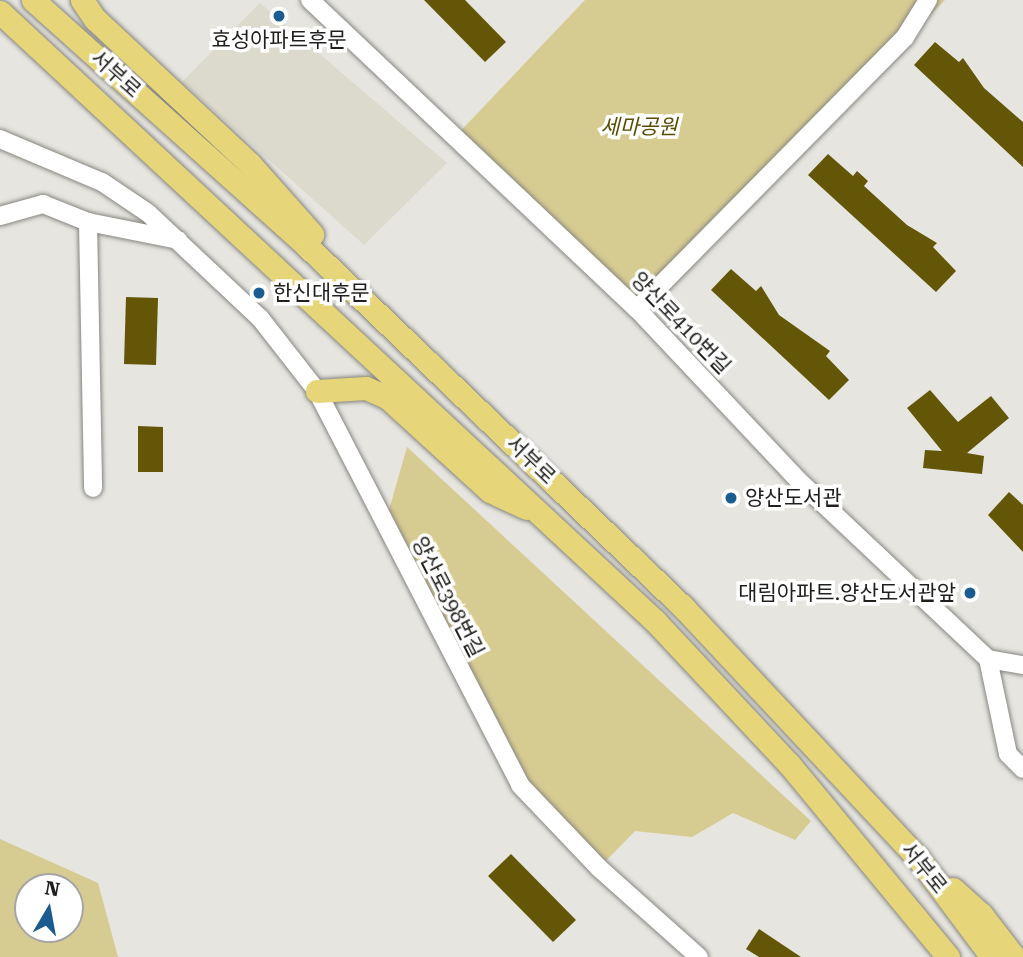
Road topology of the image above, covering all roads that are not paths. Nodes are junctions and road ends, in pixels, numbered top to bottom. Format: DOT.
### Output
graph roads {
  1 [pos="33,0"];
  2 [pos="82,0"];
  3 [pos="310,0"];
  4 [pos="928,0"];
  5 [pos="6,17"];
  6 [pos="0,139"];
  7 [pos="0,216"];
  8 [pos="88,222"];
  9 [pos="178,240"];
  10 [pos="637,309"];
  11 [pos="395,329"];
  12 [pos="317,391"];
  13 [pos="93,488"];
  14 [pos="549,519"];
  15 [pos="988,659"];
  16 [pos="1023,665"];
  17 [pos="1023,769"];
  18 [pos="918,858"];
  19 [pos="699,957"];
  20 [pos="948,957"];
  21 [pos="992,957"];
  22 [pos="1014,957"];
  1 -- 11 [label="main road, 서부로"];
  2 -- 11 [label="main road"];
  3 -- 10 [label="street, 양산로410번길"];
  4 -- 10 [label="street"];
  5 -- 14 [label="main road, 서부로"];
  6 -- 9 [label="street, 양산로398번길"];
  7 -- 8 [label="street"];
  8 -- 9 [label="street"];
  8 -- 13 [label="street"];
  9 -- 12 [label="street, 양산로398번길"];
  10 -- 15 [label="street, 양산로410번길"];
  11 -- 18 [label="main road, 서부로"];
  12 -- 14 [label="main road"];
  12 -- 19 [label="street, 양산로398번길"];
  14 -- 20 [label="main road, 서부로"];
  15 -- 16 [label="street"];
  15 -- 17 [label="street"];
  18 -- 21 [label="main road, 서부로"];
  18 -- 22 [label="main road"];
}
